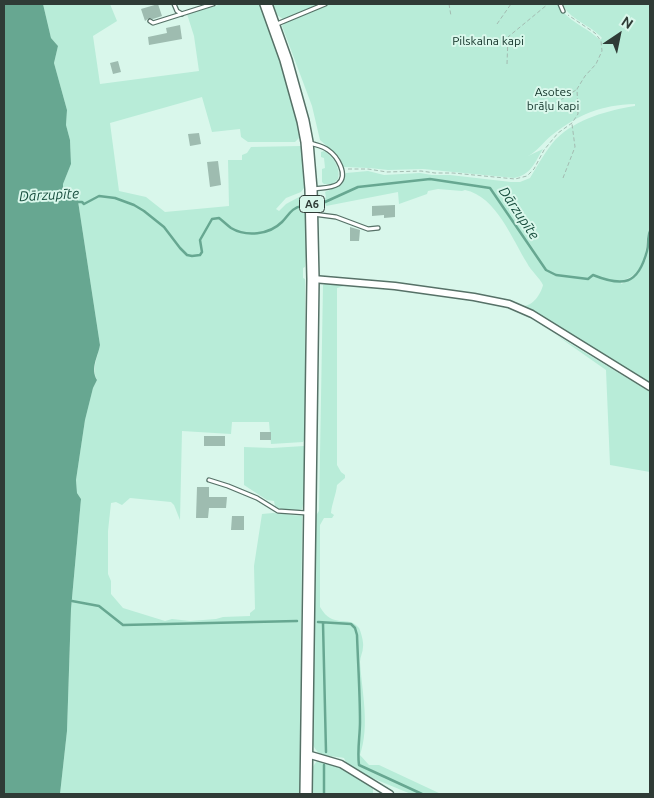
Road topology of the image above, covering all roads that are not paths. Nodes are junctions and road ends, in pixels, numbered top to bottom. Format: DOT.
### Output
graph roads {
  1 [pos="174,4"];
  2 [pos="213,4"];
  3 [pos="266,4"];
  4 [pos="325,4"];
  5 [pos="560,4"];
  6 [pos="563,11"];
  7 [pos="183,14"];
  8 [pos="150,21"];
  9 [pos="274,25"];
  10 [pos="308,142"];
  11 [pos="312,189"];
  12 [pos="312,214"];
  13 [pos="378,228"];
  14 [pos="313,279"];
  15 [pos="650,387"];
  16 [pos="209,480"];
  17 [pos="310,513"];
  18 [pos="307,754"];
  19 [pos="306,794"];
  20 [pos="390,794"];
  1 -- 7 [label="lane"];
  2 -- 7 [label="lane"];
  3 -- 9 [label="highway, A6"];
  4 -- 9 [label="lane"];
  5 -- 6 [label="lane"];
  7 -- 8 [label="lane"];
  9 -- 10 [label="highway, A6"];
  10 -- 11 [label="highway, A6"];
  10 -- 11 [label="lane"];
  11 -- 12 [label="highway, A6"];
  12 -- 13 [label="lane"];
  12 -- 14 [label="highway, A6"];
  14 -- 15 [label="street"];
  14 -- 17 [label="highway, A6"];
  16 -- 17 [label="lane"];
  17 -- 18 [label="highway, A6"];
  18 -- 19 [label="highway, A6"];
  18 -- 20 [label="street"];
}
